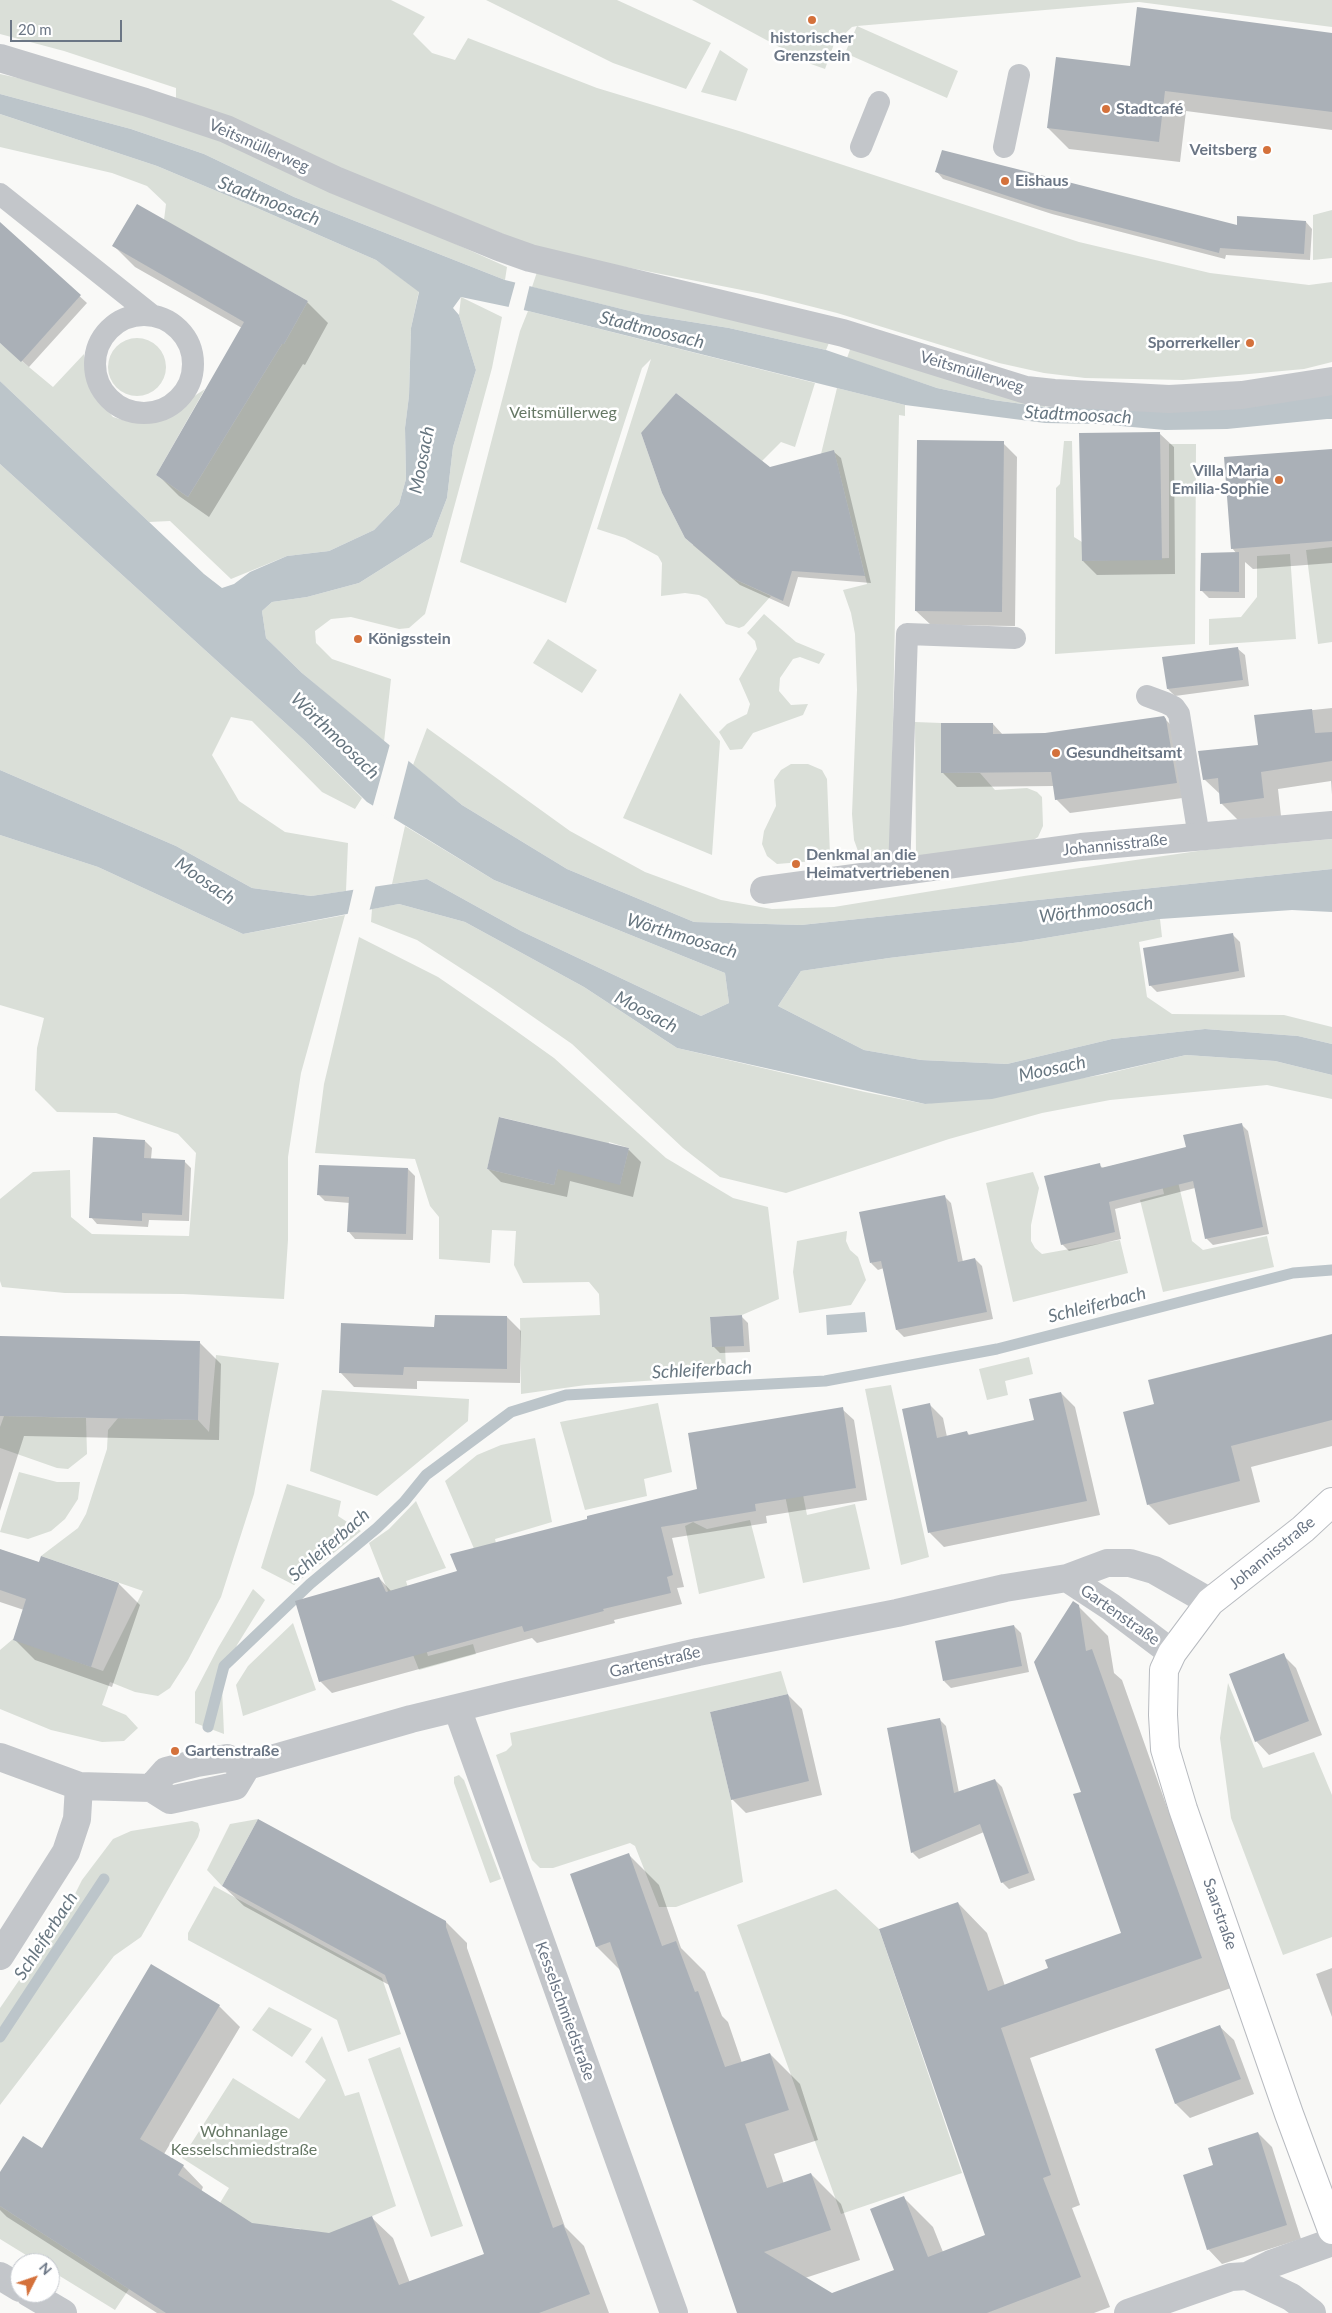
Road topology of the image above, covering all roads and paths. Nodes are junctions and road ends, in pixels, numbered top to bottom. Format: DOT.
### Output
graph roads {
  1 [pos="0,58"];
  2 [pos="1019,75"];
  3 [pos="879,102"];
  4 [pos="861,147"];
  5 [pos="1004,147"];
  6 [pos="0,194"];
  7 [pos="153,316"];
  8 [pos="1332,381"];
  9 [pos="1015,638"];
  10 [pos="1147,696"];
  11 [pos="1332,825"];
  12 [pos="1200,837"];
  13 [pos="898,872"];
  14 [pos="764,890"];
  15 [pos="1332,1502"];
  16 [pos="1067,1578"];
  17 [pos="1210,1602"];
  18 [pos="1172,1652"];
  19 [pos="457,1708"];
  20 [pos="0,1757"];
  21 [pos="79,1786"];
  22 [pos="0,1956"];
  23 [pos="1332,2230"];
  24 [pos="1332,2242"];
  25 [pos="1247,2276"];
  26 [pos="46,2303"];
  27 [pos="63,2313"];
  28 [pos="674,2313"];
  29 [pos="1128,2313"];
  30 [pos="1312,2313"];
  1 -- 8 [label="street, Veitsmüllerweg"];
  2 -- 5 [label="lane"];
  3 -- 4 [label="lane"];
  6 -- 7 [label="lane"];
  7 -- 7 [label="lane"];
  9 -- 13 [label="lane"];
  10 -- 12 [label="lane"];
  11 -- 12 [label="street, Johannisstraße"];
  12 -- 13 [label="street, Johannisstraße"];
  13 -- 14 [label="street, Johannisstraße"];
  15 -- 17 [label="main road, Johannisstraße"];
  16 -- 17 [label="street, Gartenstraße"];
  16 -- 18 [label="street, Gartenstraße"];
  16 -- 19 [label="street, Gartenstraße"];
  17 -- 18 [label="main road, Saarstraße"];
  18 -- 23 [label="main road, Saarstraße"];
  19 -- 21 [label="street, Gartenstraße"];
  19 -- 28 [label="street, Kesselschmiedstraße"];
  20 -- 21 [label="street, Gartenstraße"];
  21 -- 22 [label="street"];
  24 -- 25 [label="street"];
  25 -- 29 [label="street"];
  25 -- 30 [label="street"];
  26 -- 27 [label="street"];
}
